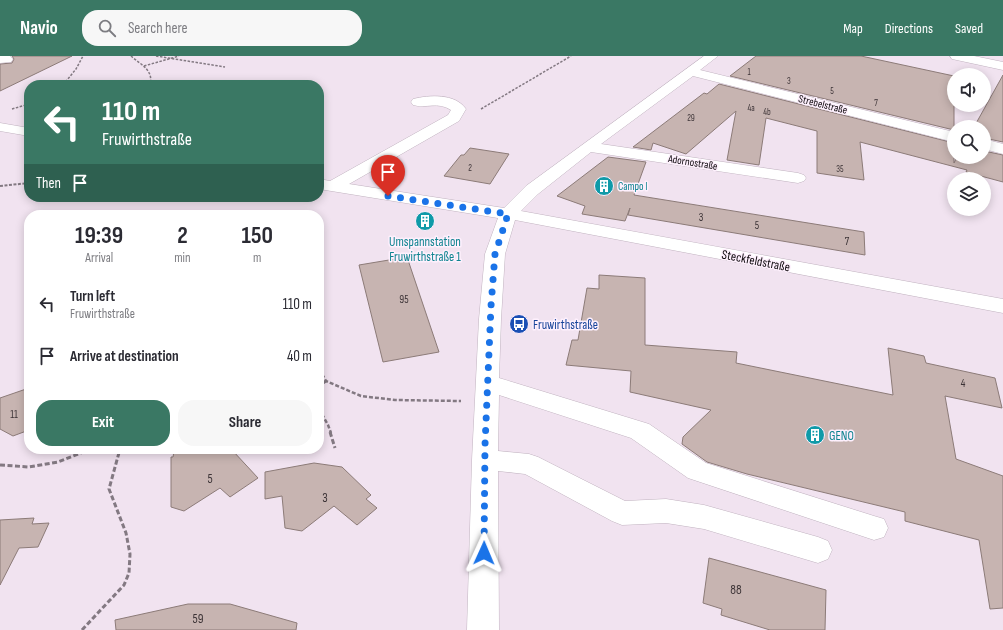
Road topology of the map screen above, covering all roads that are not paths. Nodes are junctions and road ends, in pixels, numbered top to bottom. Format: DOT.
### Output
graph roads {
  1 [pos="956,56"];
  2 [pos="706,57"];
  3 [pos="1003,66"];
  4 [pos="691,72"];
  5 [pos="418,102"];
  6 [pos="0,127"];
  7 [pos="24,131"];
  8 [pos="947,135"];
  9 [pos="991,146"];
  10 [pos="588,147"];
  11 [pos="1003,149"];
  12 [pos="798,178"];
  13 [pos="326,185"];
  14 [pos="508,214"];
  15 [pos="1003,306"];
  16 [pos="487,392"];
  17 [pos="485,460"];
  18 [pos="874,528"];
  19 [pos="818,550"];
  20 [pos="483,630"];
  1 -- 3 [label="street"];
  2 -- 4 [label="street"];
  4 -- 8 [label="street, Strebelstraße"];
  4 -- 10 [label="street"];
  5 -- 13 [label="street"];
  6 -- 7 [label="street"];
  9 -- 11 [label="street"];
  10 -- 12 [label="street, Adornostraße"];
  10 -- 14 [label="street"];
  13 -- 14 [label="street"];
  14 -- 15 [label="street, Steckfeldstraße"];
  14 -- 16 [label="street"];
  16 -- 17 [label="street"];
  16 -- 18 [label="street"];
  17 -- 19 [label="street"];
  17 -- 20 [label="street"];
}
